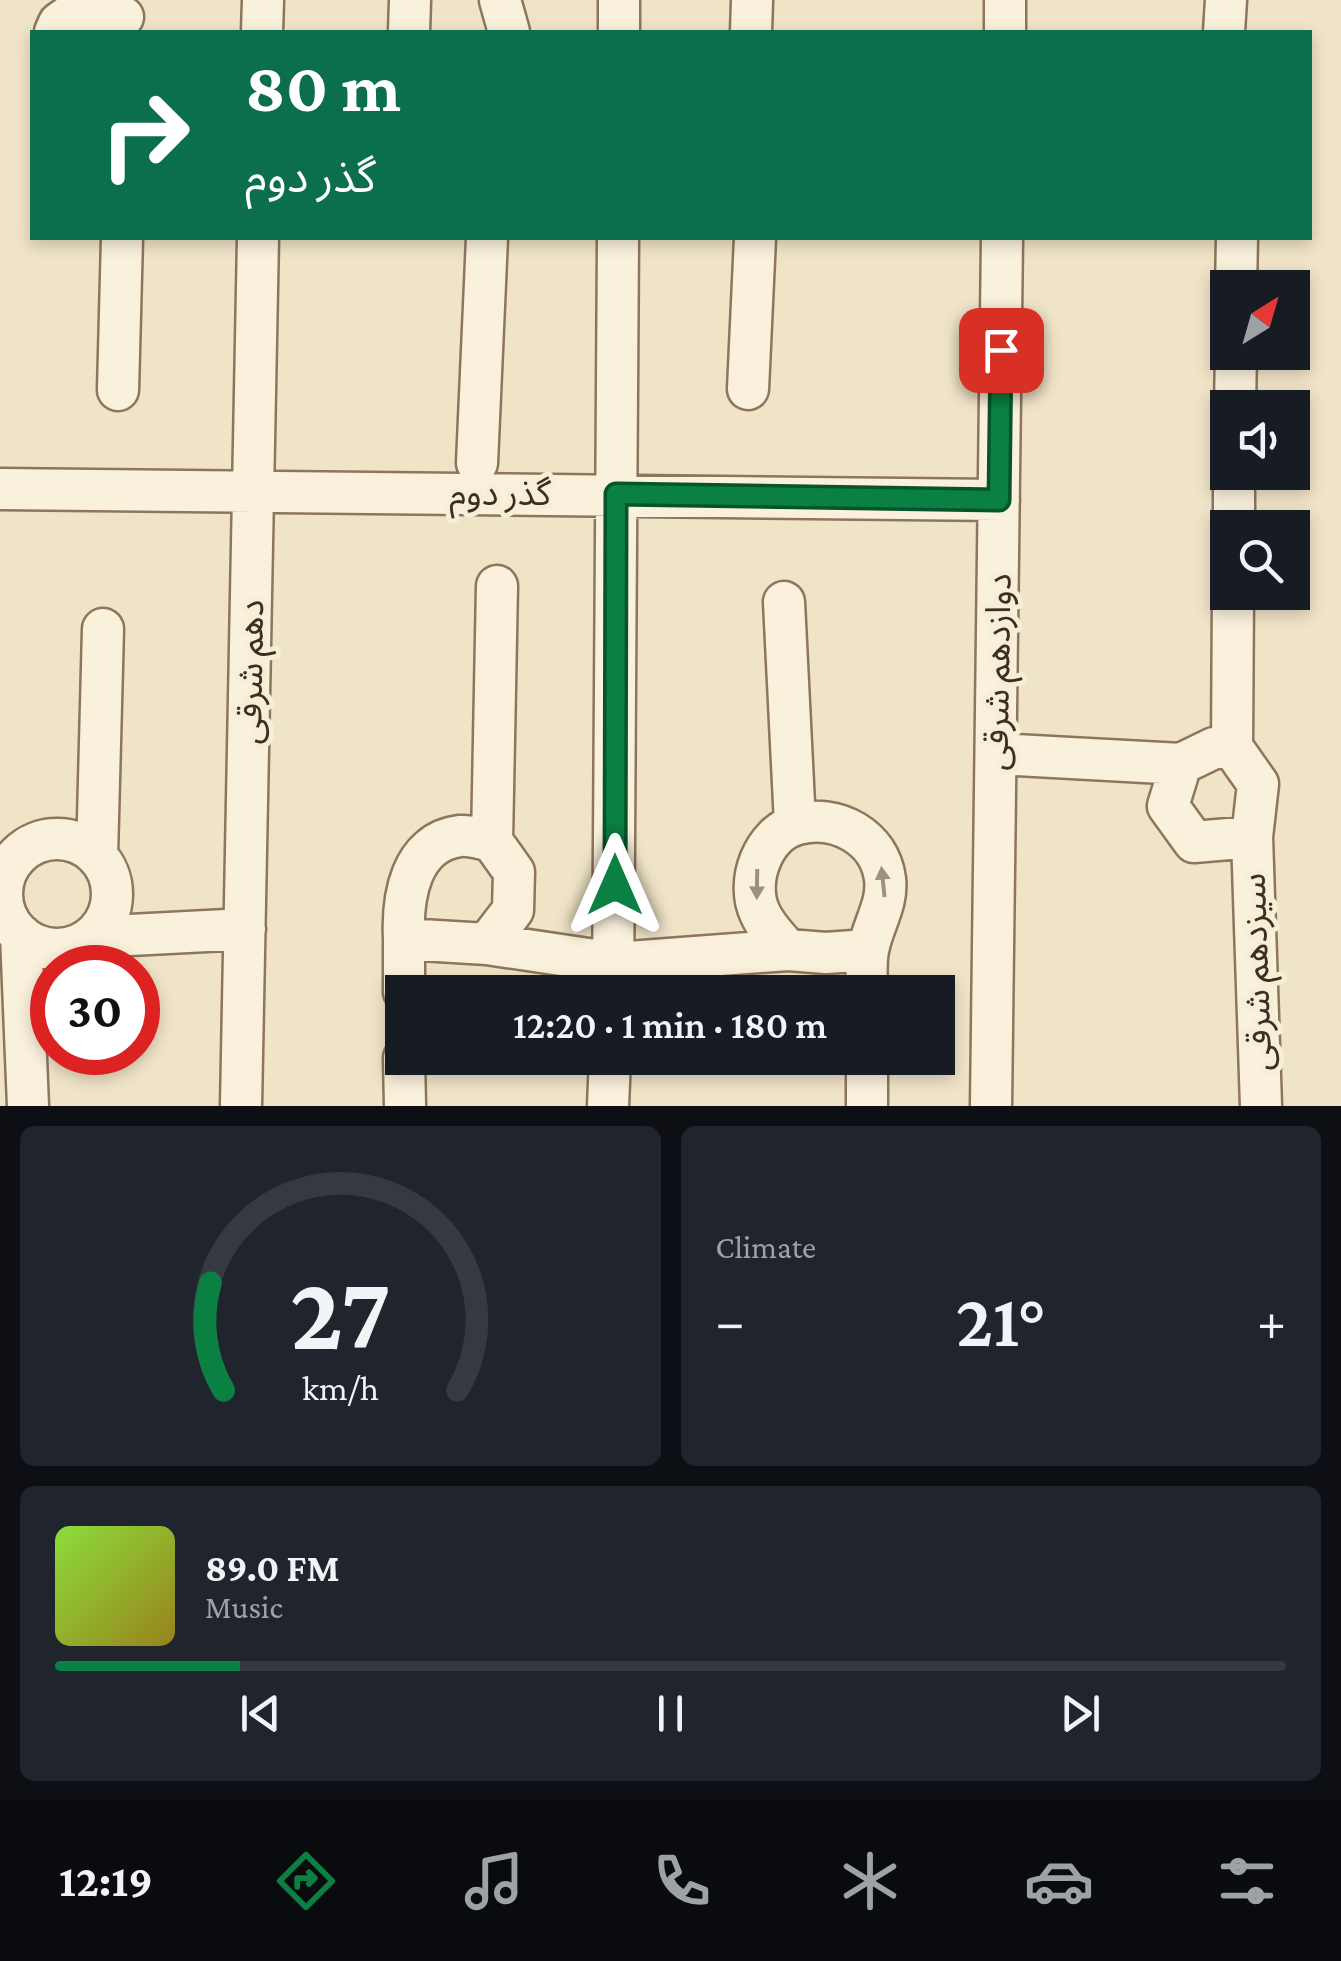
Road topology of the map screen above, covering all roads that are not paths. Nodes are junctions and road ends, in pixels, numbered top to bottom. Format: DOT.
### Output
graph roads {
  1 [pos="262,0"];
  2 [pos="410,0"];
  3 [pos="500,0"];
  4 [pos="618,0"];
  5 [pos="752,0"];
  6 [pos="1005,0"];
  7 [pos="1226,0"];
  8 [pos="124,16"];
  9 [pos="56,30"];
  10 [pos="262,30"];
  11 [pos="409,30"];
  12 [pos="508,30"];
  13 [pos="618,30"];
  14 [pos="751,30"];
  15 [pos="1005,30"];
  16 [pos="1224,30"];
  17 [pos="122,240"];
  18 [pos="258,240"];
  19 [pos="487,240"];
  20 [pos="618,240"];
  21 [pos="755,240"];
  22 [pos="1002,240"];
  23 [pos="1237,240"];
  24 [pos="1236,270"];
  25 [pos="748,389"];
  26 [pos="118,390"];
  27 [pos="477,463"];
  28 [pos="0,489"];
  29 [pos="253,492"];
  30 [pos="616,494"];
  31 [pos="999,500"];
  32 [pos="497,586"];
  33 [pos="784,602"];
  34 [pos="1233,610"];
  35 [pos="103,629"];
  36 [pos="1232,748"];
  37 [pos="996,754"];
  38 [pos="1181,764"];
  39 [pos="795,824"];
  40 [pos="1252,837"];
  41 [pos="492,841"];
  42 [pos="97,856"];
  43 [pos="245,929"];
  44 [pos="20,935"];
  45 [pos="92,936"];
  46 [pos="404,940"];
  47 [pos="487,944"];
  48 [pos="788,950"];
  49 [pos="868,950"];
  50 [pos="404,975"];
  51 [pos="603,975"];
  52 [pos="614,975"];
  53 [pos="633,975"];
  54 [pos="867,975"];
  55 [pos="404,1075"];
  56 [pos="609,1075"];
  57 [pos="867,1075"];
  58 [pos="28,1106"];
  59 [pos="241,1106"];
  60 [pos="405,1106"];
  61 [pos="608,1106"];
  62 [pos="867,1106"];
  63 [pos="991,1106"];
  64 [pos="1261,1106"];
  1 -- 10 [label="street"];
  2 -- 11 [label="street"];
  3 -- 12 [label="street"];
  4 -- 13 [label="street"];
  5 -- 14 [label="street"];
  6 -- 15 [label="street"];
  7 -- 16 [label="street"];
  8 -- 9 [label="street"];
  17 -- 26 [label="street"];
  18 -- 29 [label="street, دهم شرقی"];
  19 -- 27 [label="street"];
  20 -- 30 [label="street"];
  21 -- 25 [label="street"];
  22 -- 31 [label="street, دوازدهم شرقی"];
  23 -- 24 [label="street"];
  28 -- 29 [label="street, گذر دوم"];
  29 -- 30 [label="street, گذر دوم"];
  29 -- 43 [label="street, دهم شرقی"];
  30 -- 31 [label="street, گذر دوم"];
  30 -- 52 [label="street"];
  31 -- 37 [label="street, دوازدهم شرقی"];
  32 -- 41 [label="street"];
  33 -- 39 [label="street"];
  34 -- 36 [label="street"];
  35 -- 42 [label="street"];
  36 -- 38 [label="street"];
  36 -- 40 [label="street"];
  37 -- 38 [label="street"];
  37 -- 63 [label="street, دوازدهم شرقی"];
  38 -- 40 [label="street"];
  39 -- 48 [label="street, one-way"];
  49 -- 39 [label="street, one-way"];
  40 -- 64 [label="street, سیزدهم شرقی"];
  41 -- 46 [label="street"];
  41 -- 47 [label="street"];
  42 -- 44 [label="street"];
  42 -- 45 [label="street"];
  43 -- 45 [label="street"];
  43 -- 59 [label="street, دهم شرقی"];
  44 -- 45 [label="street"];
  44 -- 58 [label="street"];
  46 -- 47 [label="street"];
  46 -- 50 [label="street"];
  47 -- 51 [label="street"];
  48 -- 49 [label="street"];
  48 -- 53 [label="street"];
  49 -- 54 [label="street"];
  55 -- 60 [label="street"];
  56 -- 61 [label="street"];
  57 -- 62 [label="street"];
}
